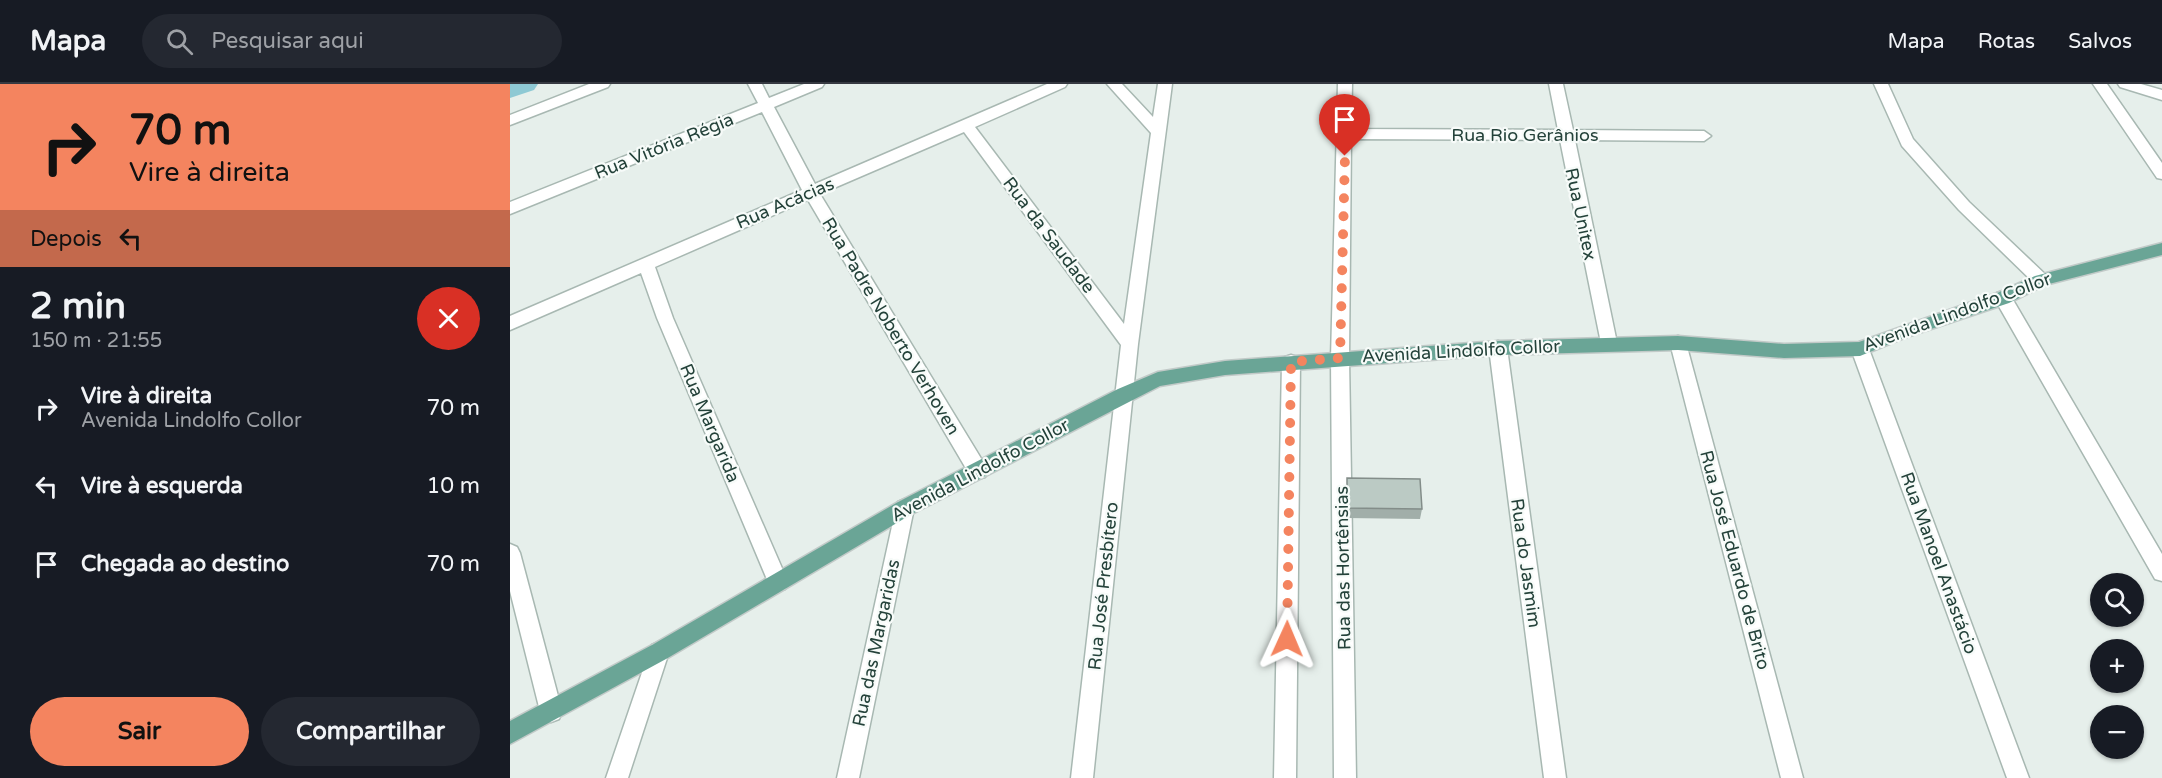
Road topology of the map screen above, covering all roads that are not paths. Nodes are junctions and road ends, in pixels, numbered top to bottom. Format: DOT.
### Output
graph roads {
  1 [pos="603,84"];
  2 [pos="755,84"];
  3 [pos="818,84"];
  4 [pos="1059,84"];
  5 [pos="1114,84"];
  6 [pos="1165,84"];
  7 [pos="1345,84"];
  8 [pos="1556,84"];
  9 [pos="1881,84"];
  10 [pos="2100,84"];
  11 [pos="2125,84"];
  12 [pos="2162,95"];
  13 [pos="765,104"];
  14 [pos="510,120"];
  15 [pos="968,126"];
  16 [pos="1160,133"];
  17 [pos="1346,134"];
  18 [pos="1564,135"];
  19 [pos="1704,136"];
  20 [pos="2162,174"];
  21 [pos="811,192"];
  22 [pos="510,208"];
  23 [pos="2162,249"];
  24 [pos="645,263"];
  25 [pos="2041,280"];
  26 [pos="2003,298"];
  27 [pos="510,323"];
  28 [pos="1609,343"];
  29 [pos="1678,343"];
  30 [pos="1130,344"];
  31 [pos="1498,348"];
  32 [pos="1860,349"];
  33 [pos="1340,358"];
  34 [pos="1291,362"];
  35 [pos="1124,394"];
  36 [pos="978,471"];
  37 [pos="904,508"];
  38 [pos="510,553"];
  39 [pos="2162,572"];
  40 [pos="778,582"];
  41 [pos="659,652"];
  42 [pos="551,711"];
  43 [pos="510,733"];
  44 [pos="617,778"];
  45 [pos="848,778"];
  46 [pos="1082,778"];
  47 [pos="1285,778"];
  48 [pos="1345,778"];
  49 [pos="1555,778"];
  50 [pos="1792,778"];
  51 [pos="2018,778"];
  1 -- 14 [label="street"];
  2 -- 13 [label="street, Rua Padre Noberto Verhoven"];
  3 -- 13 [label="street, Rua Vitória Régia"];
  4 -- 15 [label="street, Rua Acácias"];
  5 -- 16 [label="street"];
  6 -- 16 [label="street"];
  7 -- 17 [label="street, Rua das Hortênsias"];
  8 -- 18 [label="street, Rua Unitex"];
  9 -- 25 [label="street"];
  10 -- 20 [label="street"];
  11 -- 12 [label="street"];
  13 -- 21 [label="street, Rua Padre Noberto Verhoven"];
  13 -- 22 [label="street, Rua Vitória Régia"];
  15 -- 21 [label="street, Rua Acácias"];
  15 -- 30 [label="street, Rua da Saudade"];
  16 -- 30 [label="street"];
  17 -- 18 [label="street, Rua Rio Gerânios"];
  17 -- 33 [label="street, Rua das Hortênsias"];
  18 -- 19 [label="street, Rua Rio Gerânios"];
  18 -- 28 [label="street, Rua Unitex"];
  21 -- 24 [label="street, Rua Acácias"];
  21 -- 36 [label="street, Rua Padre Noberto Verhoven"];
  23 -- 25 [label="main road, Avenida Lindolfo Collor"];
  24 -- 27 [label="street, Rua Acácias"];
  24 -- 40 [label="street, Rua Margarida"];
  25 -- 26 [label="main road, Avenida Lindolfo Collor"];
  26 -- 32 [label="main road, Avenida Lindolfo Collor"];
  26 -- 39 [label="street"];
  28 -- 29 [label="main road, Avenida Lindolfo Collor"];
  28 -- 31 [label="main road, Avenida Lindolfo Collor"];
  29 -- 32 [label="main road, Avenida Lindolfo Collor"];
  29 -- 50 [label="street, Rua José Eduardo de Brito"];
  30 -- 35 [label="street"];
  31 -- 33 [label="main road, Avenida Lindolfo Collor"];
  31 -- 49 [label="street, Rua do Jasmim"];
  32 -- 51 [label="street, Rua Manoel Anastácio"];
  33 -- 34 [label="main road, Avenida Lindolfo Collor"];
  33 -- 48 [label="street, Rua das Hortênsias"];
  34 -- 35 [label="main road, Avenida Lindolfo Collor"];
  34 -- 47 [label="street"];
  35 -- 36 [label="main road, Avenida Lindolfo Collor"];
  35 -- 46 [label="street, Rua José Presbítero"];
  36 -- 37 [label="main road, Avenida Lindolfo Collor"];
  37 -- 40 [label="main road, Avenida Lindolfo Collor"];
  37 -- 45 [label="street, Rua das Margaridas"];
  38 -- 42 [label="street"];
  40 -- 41 [label="main road, Avenida Lindolfo Collor"];
  41 -- 42 [label="main road, Avenida Lindolfo Collor"];
  41 -- 44 [label="street"];
  42 -- 43 [label="main road, Avenida Lindolfo Collor"];
}
